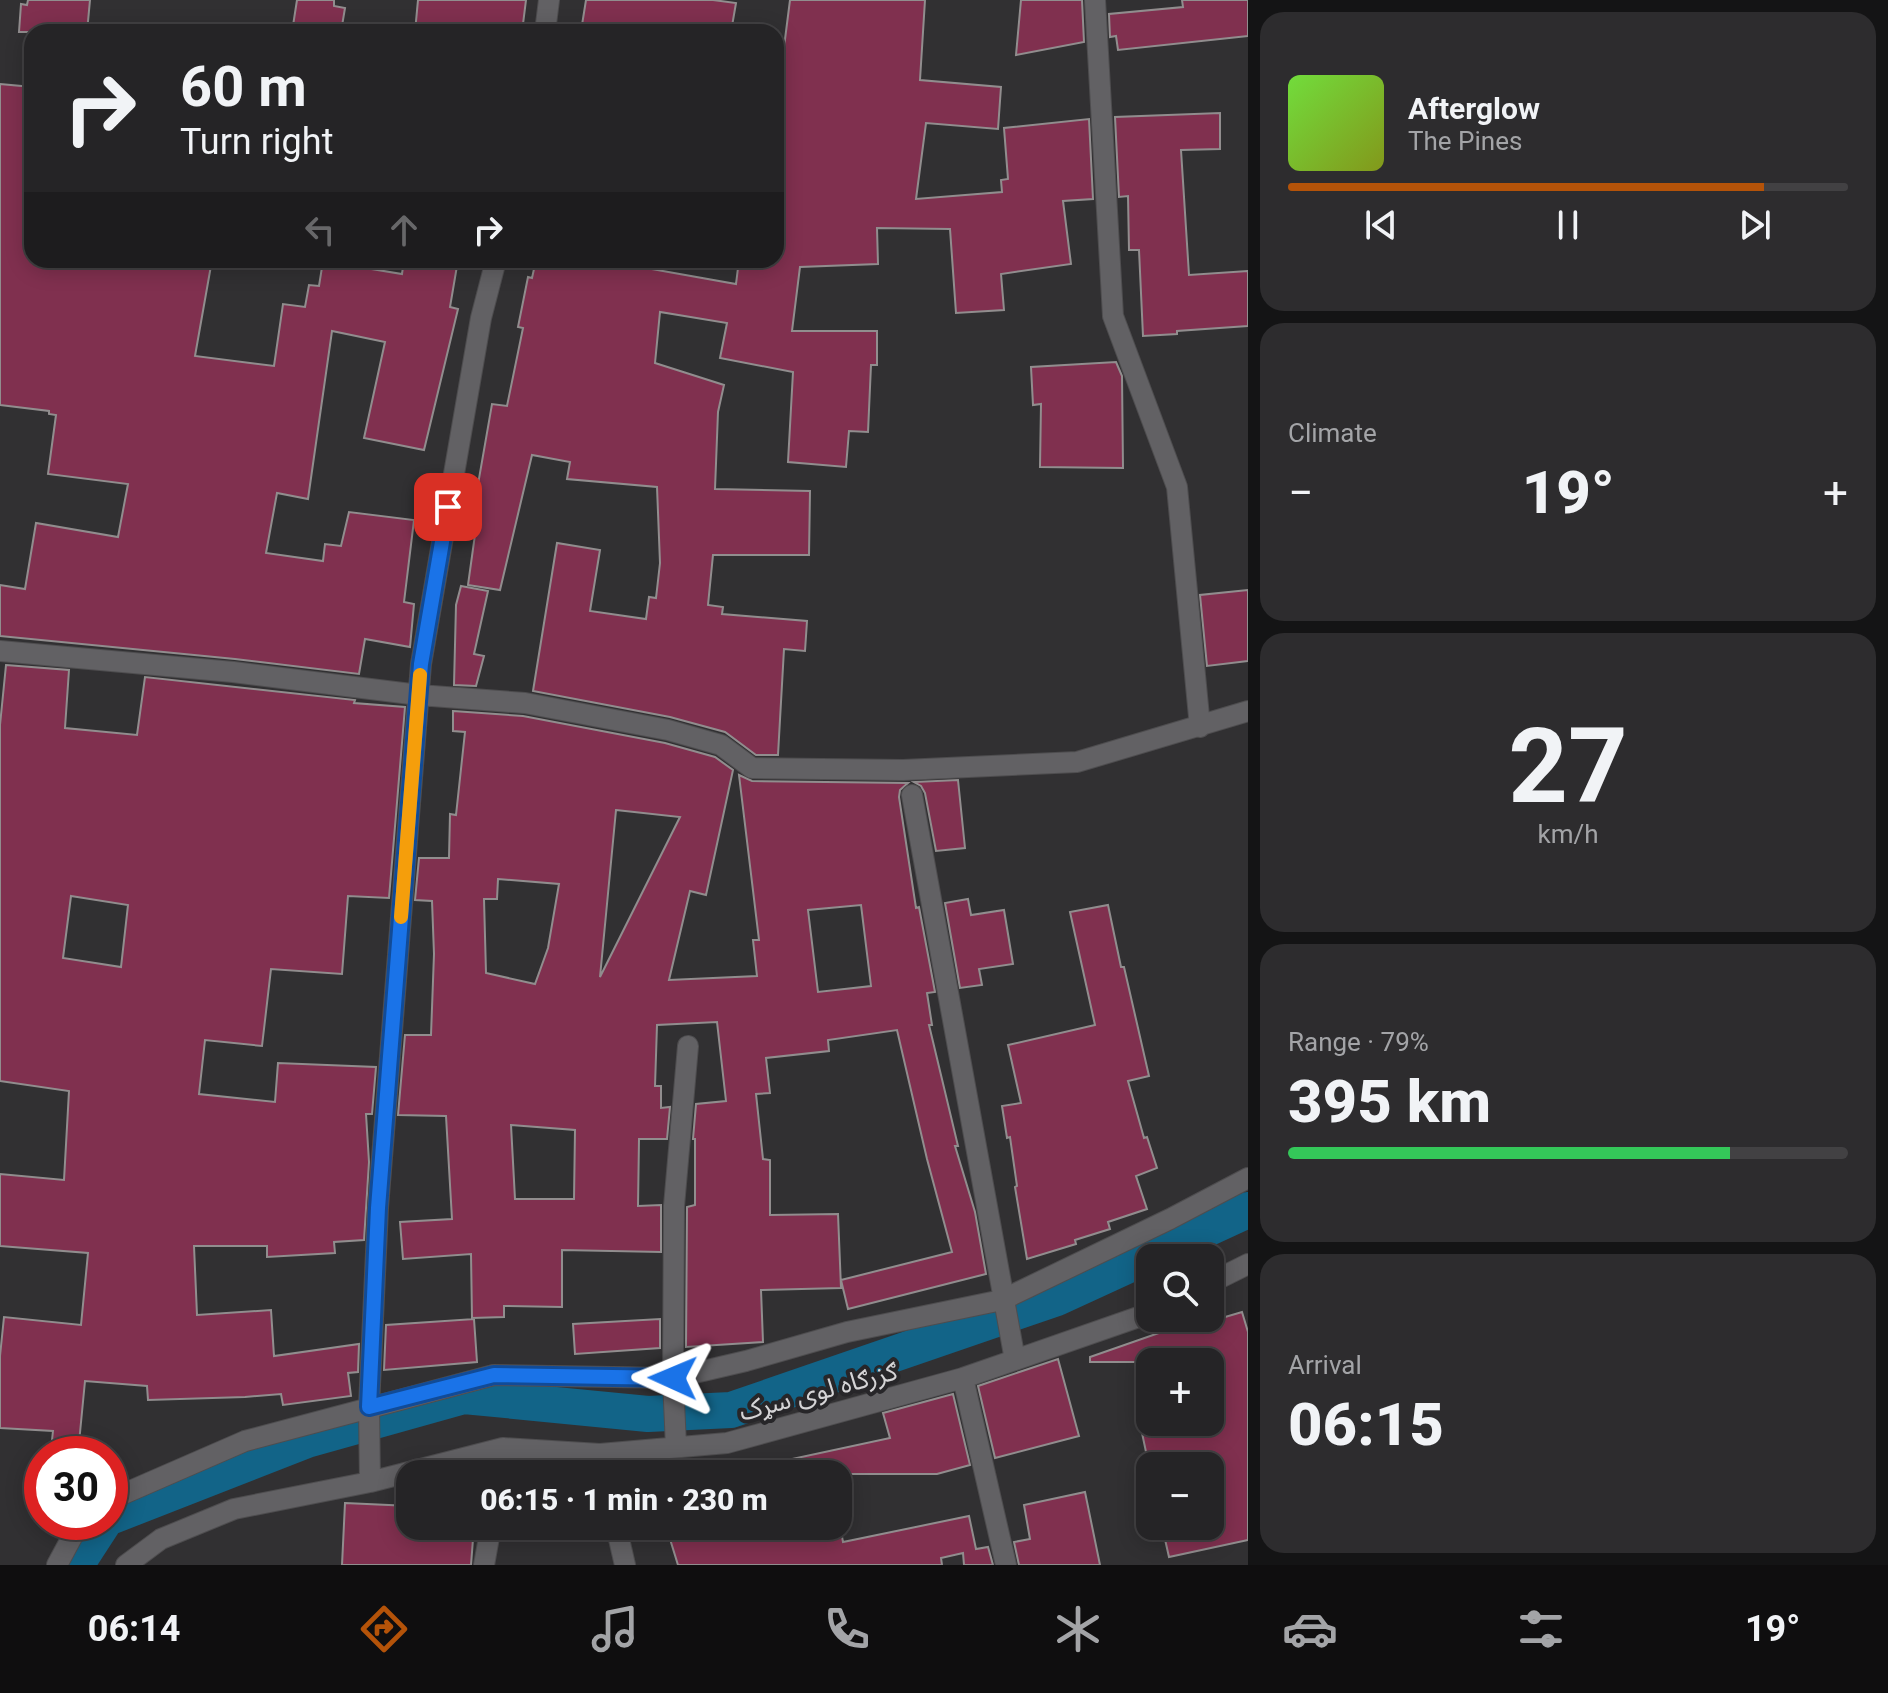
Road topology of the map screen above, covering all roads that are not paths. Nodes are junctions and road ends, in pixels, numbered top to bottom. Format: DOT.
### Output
graph roads {
  1 [pos="549,0"];
  2 [pos="1095,0"];
  3 [pos="546,24"];
  4 [pos="494,268"];
  5 [pos="0,651"];
  6 [pos="419,695"];
  7 [pos="1248,711"];
  8 [pos="1200,727"];
  9 [pos="912,795"];
  10 [pos="688,1046"];
  11 [pos="1248,1178"];
  12 [pos="1248,1264"];
  13 [pos="1224,1276"];
  14 [pos="1002,1300"];
  15 [pos="1136,1318"];
  16 [pos="1015,1360"];
  17 [pos="673,1378"];
  18 [pos="963,1378"];
  19 [pos="369,1407"];
  20 [pos="676,1447"];
  21 [pos="503,1448"];
  22 [pos="501,1460"];
  23 [pos="577,1460"];
  24 [pos="619,1460"];
  25 [pos="370,1482"];
  26 [pos="128,1492"];
  27 [pos="70,1540"];
  28 [pos="488,1540"];
  29 [pos="619,1540"];
  30 [pos="57,1565"];
  31 [pos="126,1565"];
  32 [pos="484,1565"];
  33 [pos="625,1565"];
  34 [pos="1006,1565"];
  1 -- 3 [label="street"];
  2 -- 8 [label="street"];
  4 -- 6 [label="street"];
  5 -- 6 [label="street"];
  6 -- 8 [label="street"];
  6 -- 19 [label="street"];
  7 -- 8 [label="street"];
  9 -- 14 [label="street"];
  10 -- 17 [label="street"];
  11 -- 14 [label="street"];
  12 -- 13 [label="street"];
  14 -- 16 [label="street"];
  14 -- 17 [label="street"];
  15 -- 16 [label="street, ګزرګاه لوی سړک"];
  16 -- 18 [label="street, ګزرګاه لوی سړک"];
  17 -- 19 [label="street"];
  17 -- 20 [label="street"];
  18 -- 20 [label="street, ګزرګاه لوی سړک"];
  18 -- 34 [label="street"];
  19 -- 25 [label="street"];
  19 -- 26 [label="street"];
  20 -- 24 [label="street, ګزرګاه لوی سړک"];
  21 -- 22 [label="street"];
  21 -- 23 [label="street, ګزرګاه لوی سړک"];
  21 -- 25 [label="street, ګزرګاه لوی سړک"];
  25 -- 31 [label="street, ګزرګاه لوی سړک"];
  27 -- 30 [label="street"];
  28 -- 32 [label="street"];
  29 -- 33 [label="street"];
}
